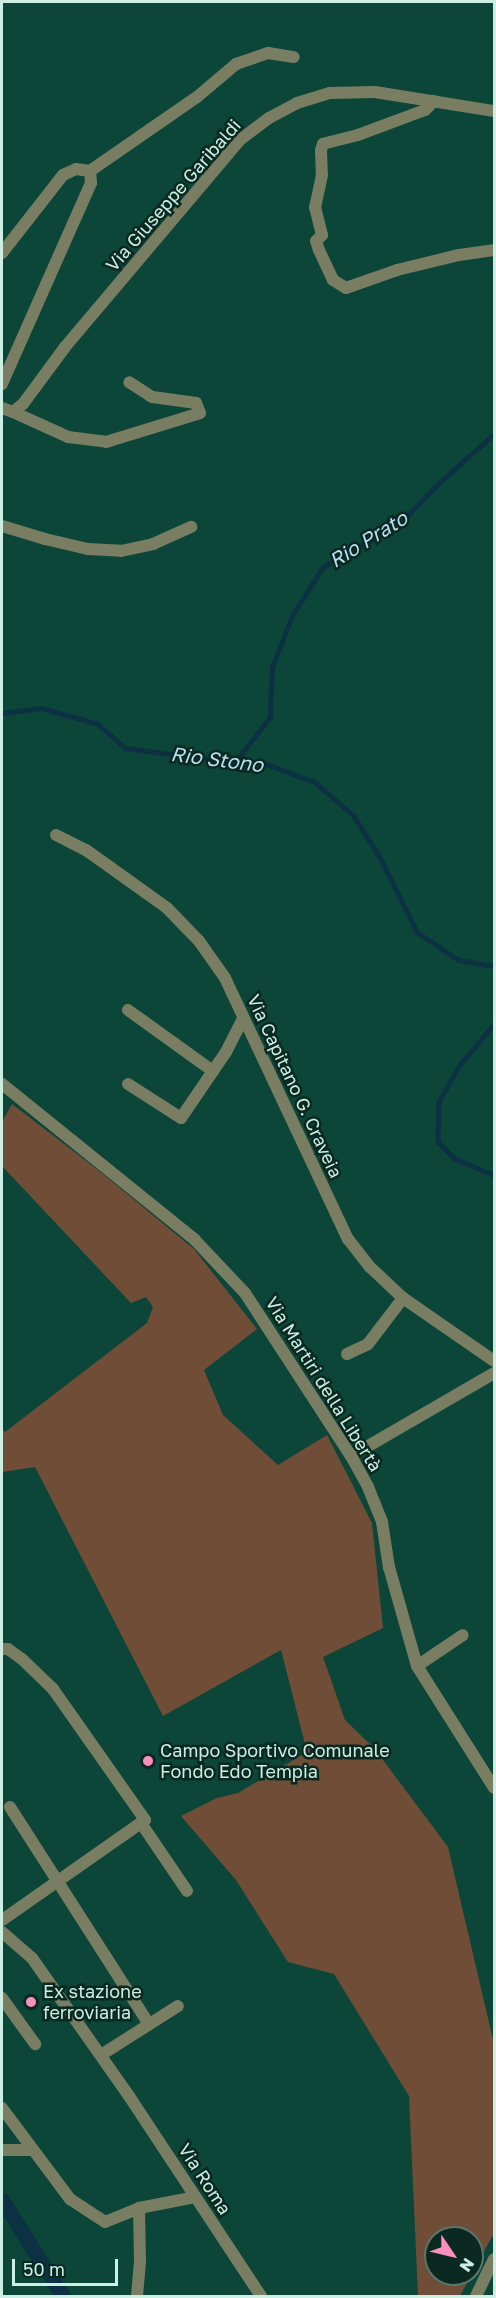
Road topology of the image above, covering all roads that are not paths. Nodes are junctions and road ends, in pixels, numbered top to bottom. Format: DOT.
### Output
graph roads {
  1 [pos="294,57"];
  2 [pos="434,101"];
  3 [pos="495,111"];
  4 [pos="90,171"];
  5 [pos="495,250"];
  6 [pos="2,253"];
  7 [pos="129,382"];
  8 [pos="2,384"];
  9 [pos="7,410"];
  10 [pos="2,526"];
  11 [pos="191,526"];
  12 [pos="56,835"];
  13 [pos="128,1010"];
  14 [pos="243,1019"];
  15 [pos="213,1071"];
  16 [pos="128,1083"];
  17 [pos="2,1084"];
  18 [pos="403,1298"];
  19 [pos="347,1354"];
  20 [pos="495,1361"];
  21 [pos="495,1373"];
  22 [pos="351,1456"];
  23 [pos="463,1635"];
  24 [pos="2,1648"];
  25 [pos="417,1666"];
  26 [pos="495,1788"];
  27 [pos="10,1807"];
  28 [pos="141,1823"];
  29 [pos="58,1880"];
  30 [pos="187,1891"];
  31 [pos="2,1920"];
  32 [pos="2,1932"];
  33 [pos="2,1998"];
  34 [pos="178,2006"];
  35 [pos="149,2024"];
  36 [pos="35,2044"];
  37 [pos="101,2055"];
  38 [pos="2,2108"];
  39 [pos="2,2150"];
  40 [pos="32,2150"];
  41 [pos="195,2197"];
  42 [pos="139,2208"];
  43 [pos="495,2259"];
  44 [pos="137,2296"];
  45 [pos="261,2296"];
  46 [pos="476,2296"];
  1 -- 4 [label="street"];
  2 -- 3 [label="street, Via Giuseppe Garibaldi"];
  2 -- 5 [label="street"];
  2 -- 9 [label="street, Via Giuseppe Garibaldi"];
  4 -- 6 [label="street"];
  4 -- 8 [label="street"];
  7 -- 9 [label="street"];
  10 -- 11 [label="street"];
  12 -- 14 [label="street, Via Capitano G. Craveia"];
  13 -- 15 [label="street"];
  14 -- 15 [label="street"];
  14 -- 18 [label="street, Via Capitano G. Craveia"];
  15 -- 16 [label="street"];
  17 -- 22 [label="street, Via Martiri della Libertà"];
  18 -- 19 [label="street"];
  18 -- 20 [label="street, Via Capitano G. Craveia"];
  21 -- 22 [label="street"];
  22 -- 25 [label="street, Via Martiri della Libertà"];
  23 -- 25 [label="street"];
  24 -- 28 [label="street"];
  25 -- 26 [label="street, Via Martiri della Libertà"];
  27 -- 29 [label="street"];
  28 -- 29 [label="street"];
  28 -- 30 [label="street"];
  29 -- 31 [label="street"];
  29 -- 35 [label="street"];
  32 -- 37 [label="street, Via Roma"];
  33 -- 36 [label="street"];
  34 -- 35 [label="street"];
  35 -- 37 [label="street"];
  37 -- 41 [label="street, Via Roma"];
  38 -- 40 [label="street"];
  39 -- 40 [label="street"];
  40 -- 42 [label="street"];
  41 -- 42 [label="street"];
  41 -- 45 [label="street, Via Roma"];
  42 -- 44 [label="street"];
  43 -- 46 [label="street"];
}
